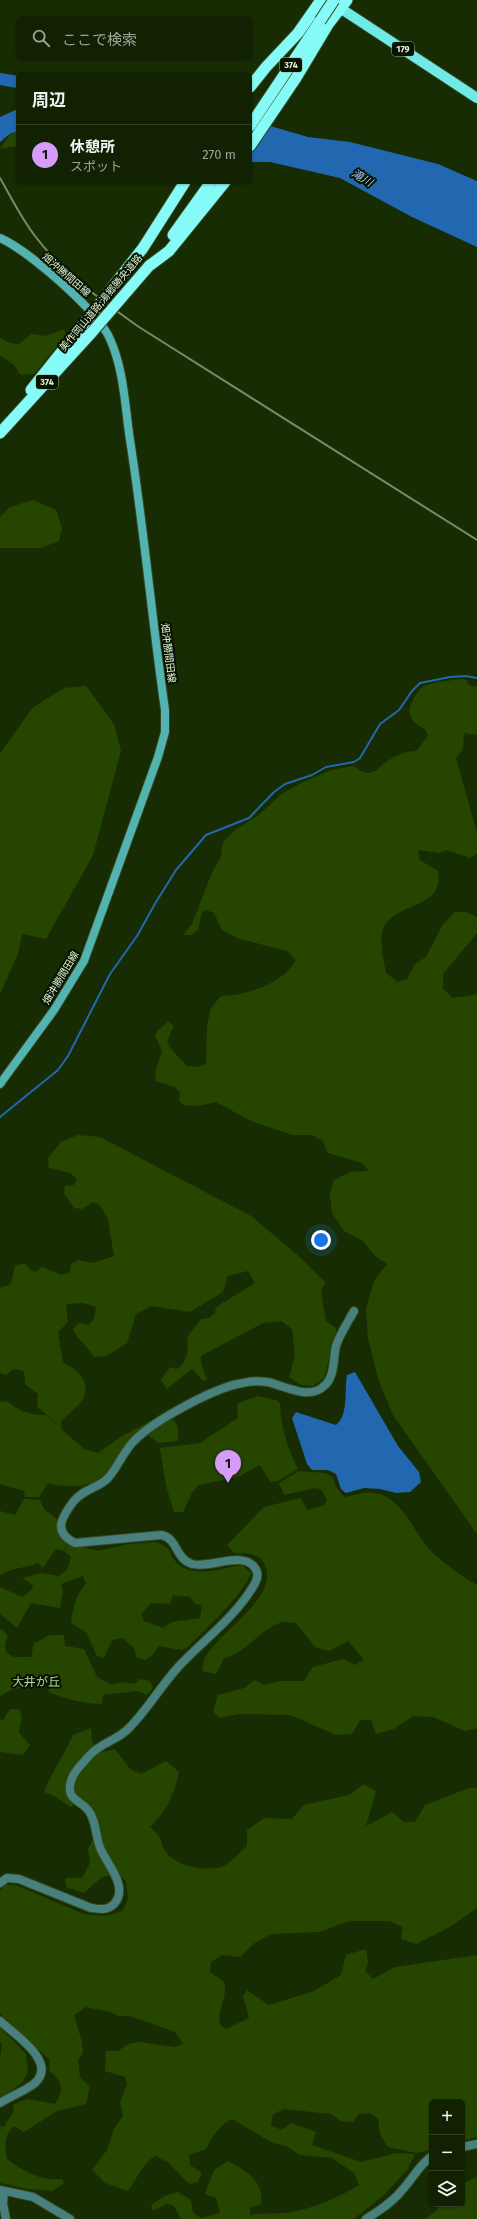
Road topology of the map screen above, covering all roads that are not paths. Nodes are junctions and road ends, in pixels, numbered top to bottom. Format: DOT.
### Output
graph roads {
  1 [pos="321,0"];
  2 [pos="329,0"];
  3 [pos="340,3"];
  4 [pos="252,85"];
  5 [pos="477,98"];
  6 [pos="252,123"];
  7 [pos="252,143"];
  8 [pos="184,184"];
  9 [pos="210,184"];
  10 [pos="223,184"];
  11 [pos="0,238"];
  12 [pos="149,266"];
  13 [pos="0,430"];
  14 [pos="0,433"];
  15 [pos="0,1084"];
  16 [pos="354,1311"];
  17 [pos="0,1883"];
  18 [pos="0,2021"];
  19 [pos="0,2103"];
  20 [pos="477,2144"];
  21 [pos="465,2147"];
  22 [pos="429,2158"];
  23 [pos="2,2191"];
  24 [pos="6,2219"];
  25 [pos="70,2219"];
  26 [pos="366,2219"];
  1 -- 4 [label="highway"];
  2 -- 3 [label="highway, 179"];
  3 -- 5 [label="highway, 179"];
  3 -- 6 [label="highway, 374, bridge"];
  3 -- 7 [label="highway"];
  8 -- 13 [label="highway, bridge"];
  9 -- 12 [label="highway, 美作岡山道路;湯郷勝央道路 / 374"];
  10 -- 12 [label="highway"];
  11 -- 15 [label="main road, 畑沖勝間田線"];
  12 -- 14 [label="highway, 美作岡山道路;湯郷勝央道路 / 374, bridge"];
  16 -- 17 [label="street"];
  18 -- 19 [label="street"];
  20 -- 21 [label="street"];
  22 -- 26 [label="street"];
  23 -- 24 [label="street"];
  23 -- 25 [label="street"];
}
